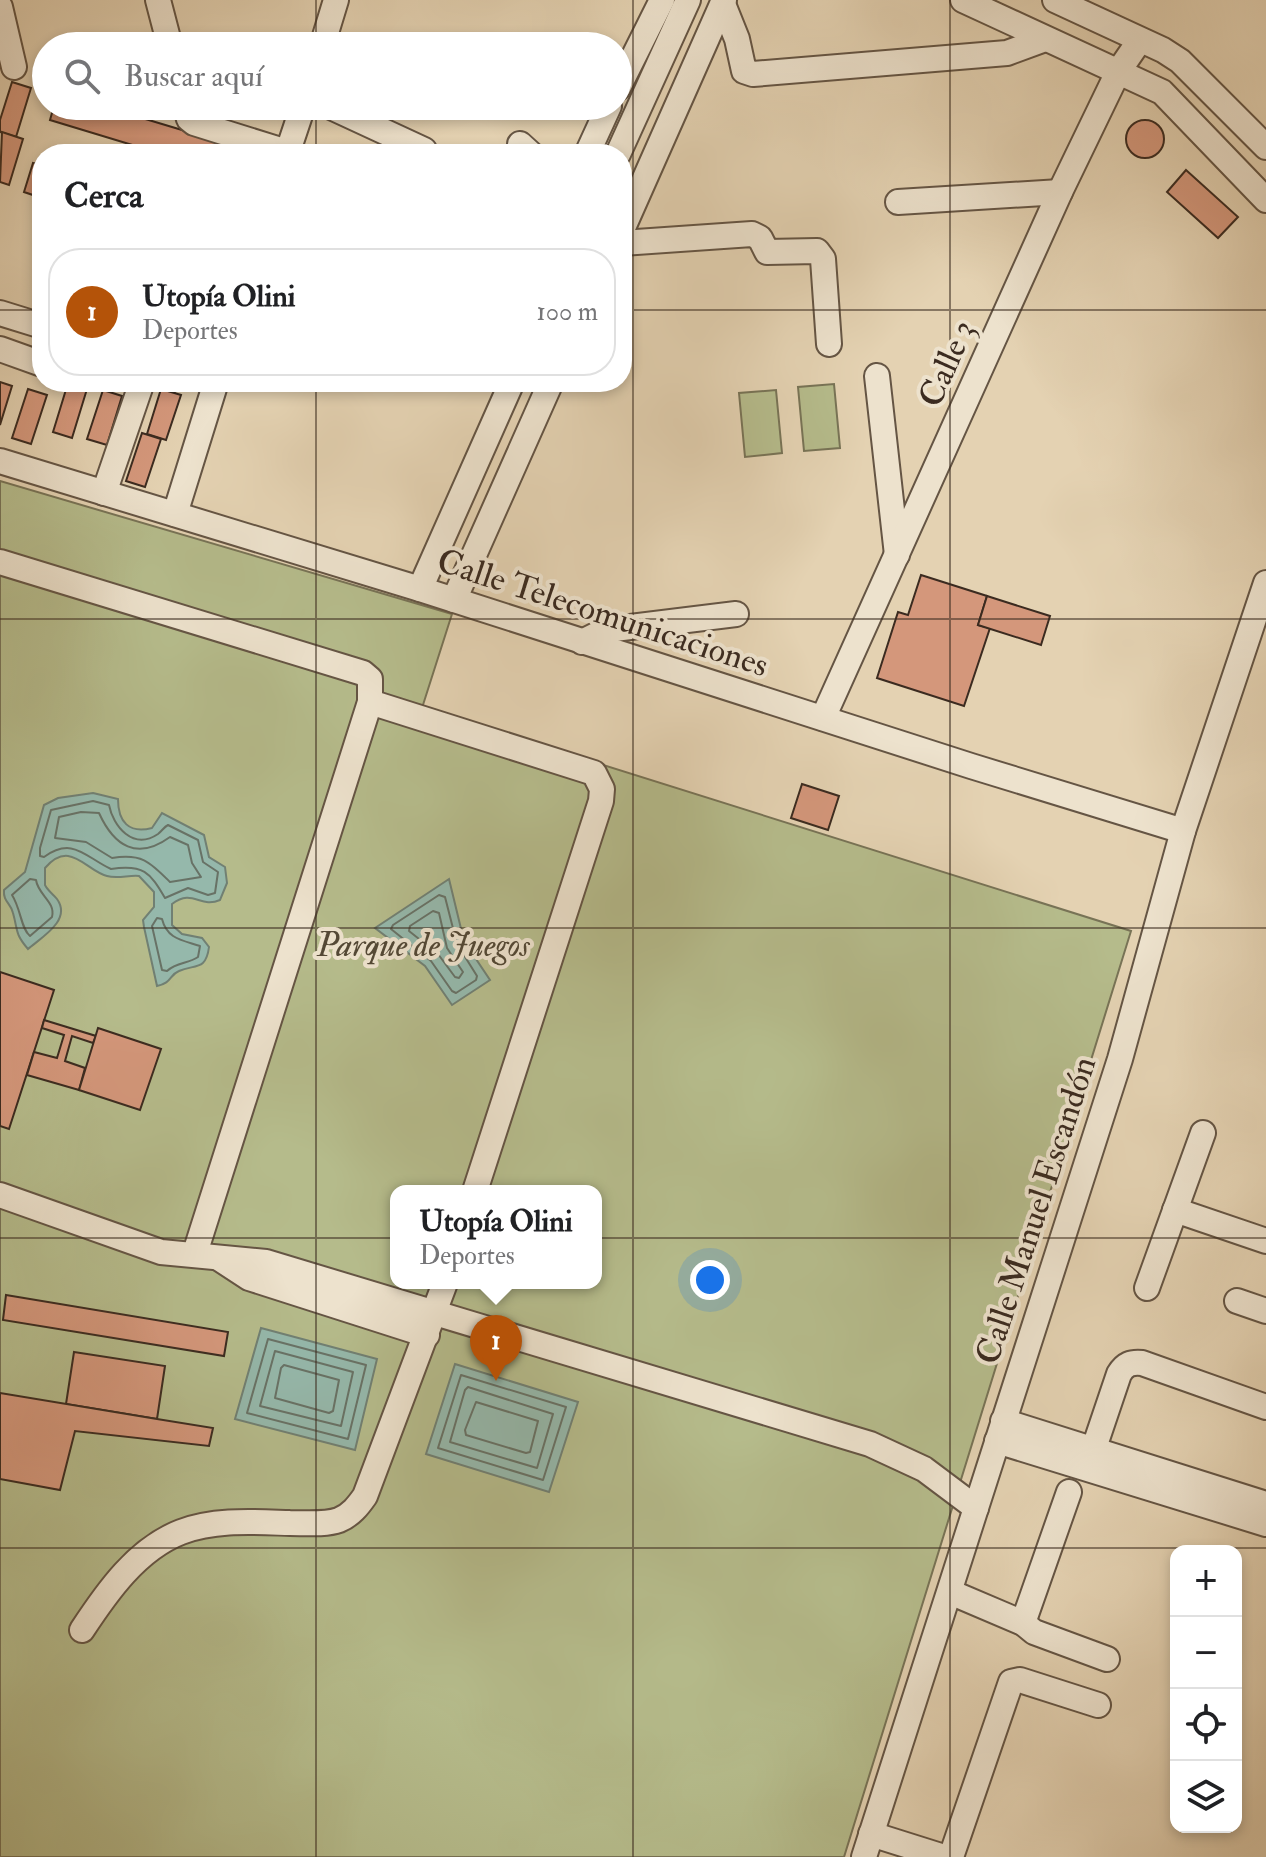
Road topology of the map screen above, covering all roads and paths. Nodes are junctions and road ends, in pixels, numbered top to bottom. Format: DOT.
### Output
graph roads {
  1 [pos="158,0"];
  2 [pos="662,0"];
  3 [pos="688,0"];
  4 [pos="963,0"];
  5 [pos="1055,0"];
  6 [pos="330,2"];
  7 [pos="724,2"];
  8 [pos="0,7"];
  9 [pos="166,32"];
  10 [pos="325,32"];
  11 [pos="1045,39"];
  12 [pos="1140,40"];
  13 [pos="666,49"];
  14 [pos="635,52"];
  15 [pos="632,58"];
  16 [pos="14,67"];
  17 [pos="1118,72"];
  18 [pos="190,120"];
  19 [pos="298,120"];
  20 [pos="359,120"];
  21 [pos="603,120"];
  22 [pos="259,144"];
  23 [pos="290,144"];
  24 [pos="411,144"];
  25 [pos="592,144"];
  26 [pos="623,144"];
  27 [pos="1266,147"];
  28 [pos="632,168"];
  29 [pos="646,174"];
  30 [pos="1060,192"];
  31 [pos="1266,200"];
  32 [pos="898,202"];
  33 [pos="632,207"];
  34 [pos="632,242"];
  35 [pos="0,313"];
  36 [pos="32,323"];
  37 [pos="829,344"];
  38 [pos="0,349"];
  39 [pos="32,360"];
  40 [pos="877,376"];
  41 [pos="139,392"];
  42 [pos="213,392"];
  43 [pos="508,392"];
  44 [pos="518,392"];
  45 [pos="547,392"];
  46 [pos="540,407"];
  47 [pos="0,461"];
  48 [pos="104,493"];
  49 [pos="175,514"];
  50 [pos="897,555"];
  51 [pos="0,562"];
  52 [pos="1266,583"];
  53 [pos="420,589"];
  54 [pos="454,600"];
  55 [pos="736,614"];
  56 [pos="582,642"];
  57 [pos="370,702"];
  58 [pos="823,718"];
  59 [pos="1183,831"];
  60 [pos="1203,1133"];
  61 [pos="477,1185"];
  62 [pos="0,1195"];
  63 [pos="1175,1210"];
  64 [pos="1266,1241"];
  65 [pos="206,1256"];
  66 [pos="1147,1288"];
  67 [pos="443,1289"];
  68 [pos="1237,1301"];
  69 [pos="1266,1311"];
  70 [pos="431,1324"];
  71 [pos="1266,1407"];
  72 [pos="1000,1431"];
  73 [pos="1094,1448"];
  74 [pos="1069,1492"];
  75 [pos="976,1508"];
  76 [pos="1264,1513"];
  77 [pos="950,1592"];
  78 [pos="1023,1623"];
  79 [pos="82,1630"];
  80 [pos="1107,1659"];
  81 [pos="1098,1705"];
  82 [pos="868,1846"];
  83 [pos="944,1857"];
  84 [pos="951,1857"];
  1 -- 9 [label="street"];
  2 -- 14 [label="street"];
  3 -- 13 [label="street"];
  4 -- 11 [label="street"];
  5 -- 12 [label="street"];
  6 -- 10 [label="street"];
  7 -- 11 [label="street"];
  7 -- 29 [label="street"];
  8 -- 16 [label="street"];
  11 -- 17 [label="street"];
  12 -- 17 [label="street, Calle 3"];
  12 -- 27 [label="street"];
  13 -- 14 [label="street"];
  13 -- 26 [label="street"];
  14 -- 15 [label="street"];
  17 -- 30 [label="street, Calle 3"];
  17 -- 31 [label="street"];
  18 -- 22 [label="street"];
  19 -- 23 [label="street"];
  20 -- 24 [label="street"];
  21 -- 25 [label="street"];
  28 -- 29 [label="street"];
  29 -- 33 [label="street"];
  30 -- 32 [label="street"];
  30 -- 50 [label="street, Calle 3"];
  34 -- 37 [label="street"];
  35 -- 36 [label="street"];
  38 -- 39 [label="street"];
  40 -- 50 [label="street"];
  41 -- 48 [label="street"];
  42 -- 49 [label="street"];
  43 -- 53 [label="street"];
  44 -- 46 [label="street"];
  45 -- 46 [label="street"];
  46 -- 54 [label="street"];
  47 -- 48 [label="street, Calle Telecomunicaciones"];
  48 -- 49 [label="street, Calle Telecomunicaciones"];
  49 -- 53 [label="street, Calle Telecomunicaciones"];
  50 -- 58 [label="street, Calle 3"];
  51 -- 57 [label="street"];
  52 -- 59 [label="street, Calle Manuel Escandón"];
  53 -- 54 [label="street, Calle Telecomunicaciones"];
  54 -- 56 [label="street, Calle Telecomunicaciones"];
  55 -- 56 [label="street"];
  56 -- 58 [label="street, Calle Telecomunicaciones"];
  57 -- 61 [label="street"];
  57 -- 65 [label="street"];
  58 -- 59 [label="street, Calle Telecomunicaciones"];
  59 -- 72 [label="street, Calle Manuel Escandón"];
  60 -- 63 [label="street"];
  62 -- 65 [label="street"];
  63 -- 64 [label="street"];
  63 -- 66 [label="street"];
  65 -- 70 [label="street"];
  67 -- 70 [label="street"];
  68 -- 69 [label="street"];
  70 -- 75 [label="street"];
  70 -- 79 [label="street"];
  71 -- 73 [label="street"];
  72 -- 73 [label="street"];
  72 -- 75 [label="street, Calle Manuel Escandón"];
  72 -- 76 [label="street"];
  73 -- 76 [label="street"];
  74 -- 78 [label="street"];
  75 -- 77 [label="street, Calle Manuel Escandón"];
  77 -- 78 [label="street"];
  77 -- 82 [label="street, Calle Manuel Escandón"];
  78 -- 80 [label="street"];
  81 -- 84 [label="street"];
  82 -- 83 [label="street"];
}
